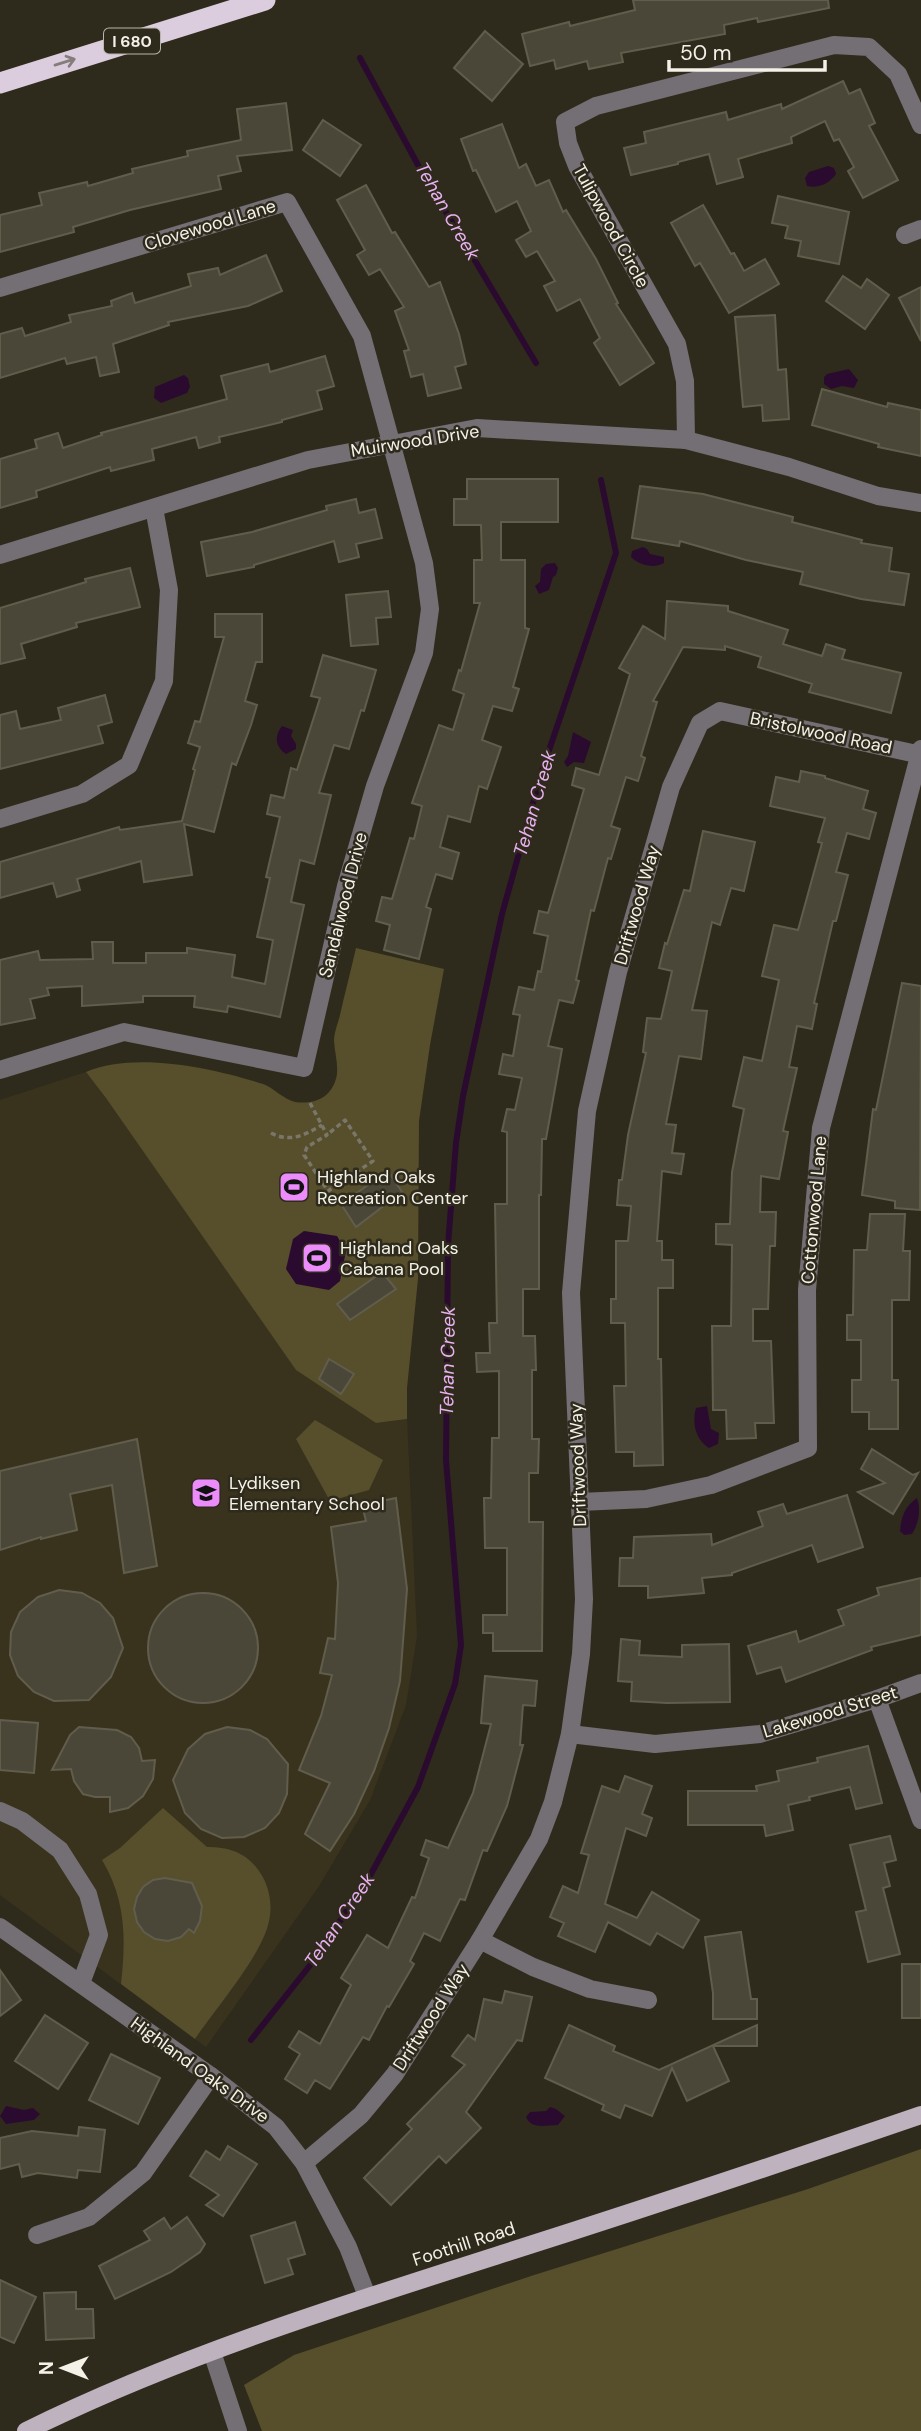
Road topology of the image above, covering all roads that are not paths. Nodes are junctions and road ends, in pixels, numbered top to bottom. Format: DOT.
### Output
graph roads {
  1 [pos="265,0"];
  2 [pos="0,83"];
  3 [pos="921,125"];
  4 [pos="0,288"];
  5 [pos="686,440"];
  6 [pos="392,442"];
  7 [pos="921,503"];
  8 [pos="154,508"];
  9 [pos="0,555"];
  10 [pos="720,711"];
  11 [pos="921,753"];
  12 [pos="0,819"];
  13 [pos="0,1070"];
  14 [pos="580,1502"];
  15 [pos="921,1683"];
  16 [pos="877,1699"];
  17 [pos="570,1734"];
  18 [pos="0,1811"];
  19 [pos="921,1821"];
  20 [pos="0,1927"];
  21 [pos="480,1940"];
  22 [pos="81,1983"];
  23 [pos="648,2000"];
  24 [pos="211,2076"];
  25 [pos="921,2115"];
  26 [pos="304,2163"];
  27 [pos="37,2235"];
  28 [pos="367,2296"];
  29 [pos="212,2352"];
  30 [pos="26,2431"];
  31 [pos="238,2431"];
  2 -- 1 [label="highway, I 680, one-way"];
  3 -- 5 [label="street, Tulipwood Circle"];
  4 -- 6 [label="street, Clovewood Lane"];
  5 -- 6 [label="street, Muirwood Drive"];
  5 -- 7 [label="street, Muirwood Drive"];
  6 -- 8 [label="street, Muirwood Drive"];
  6 -- 13 [label="street, Sandalwood Drive"];
  8 -- 9 [label="street, Muirwood Drive"];
  8 -- 12 [label="street"];
  10 -- 11 [label="street, Bristolwood Road"];
  10 -- 14 [label="street, Driftwood Way"];
  11 -- 14 [label="street, Cottonwood Lane"];
  14 -- 17 [label="street, Driftwood Way"];
  15 -- 16 [label="street, Lakewood Street"];
  16 -- 17 [label="street, Lakewood Street"];
  16 -- 19 [label="street"];
  17 -- 21 [label="street, Driftwood Way"];
  18 -- 22 [label="street"];
  20 -- 22 [label="street, Highland Oaks Drive"];
  21 -- 23 [label="street"];
  21 -- 26 [label="street, Driftwood Way"];
  22 -- 24 [label="street, Highland Oaks Drive"];
  24 -- 26 [label="street, Highland Oaks Drive"];
  24 -- 27 [label="street"];
  25 -- 28 [label="main road, Foothill Road"];
  26 -- 28 [label="street, Highland Oaks Drive"];
  28 -- 29 [label="main road, Foothill Road"];
  29 -- 30 [label="main road, Foothill Road"];
  29 -- 31 [label="street"];
}
